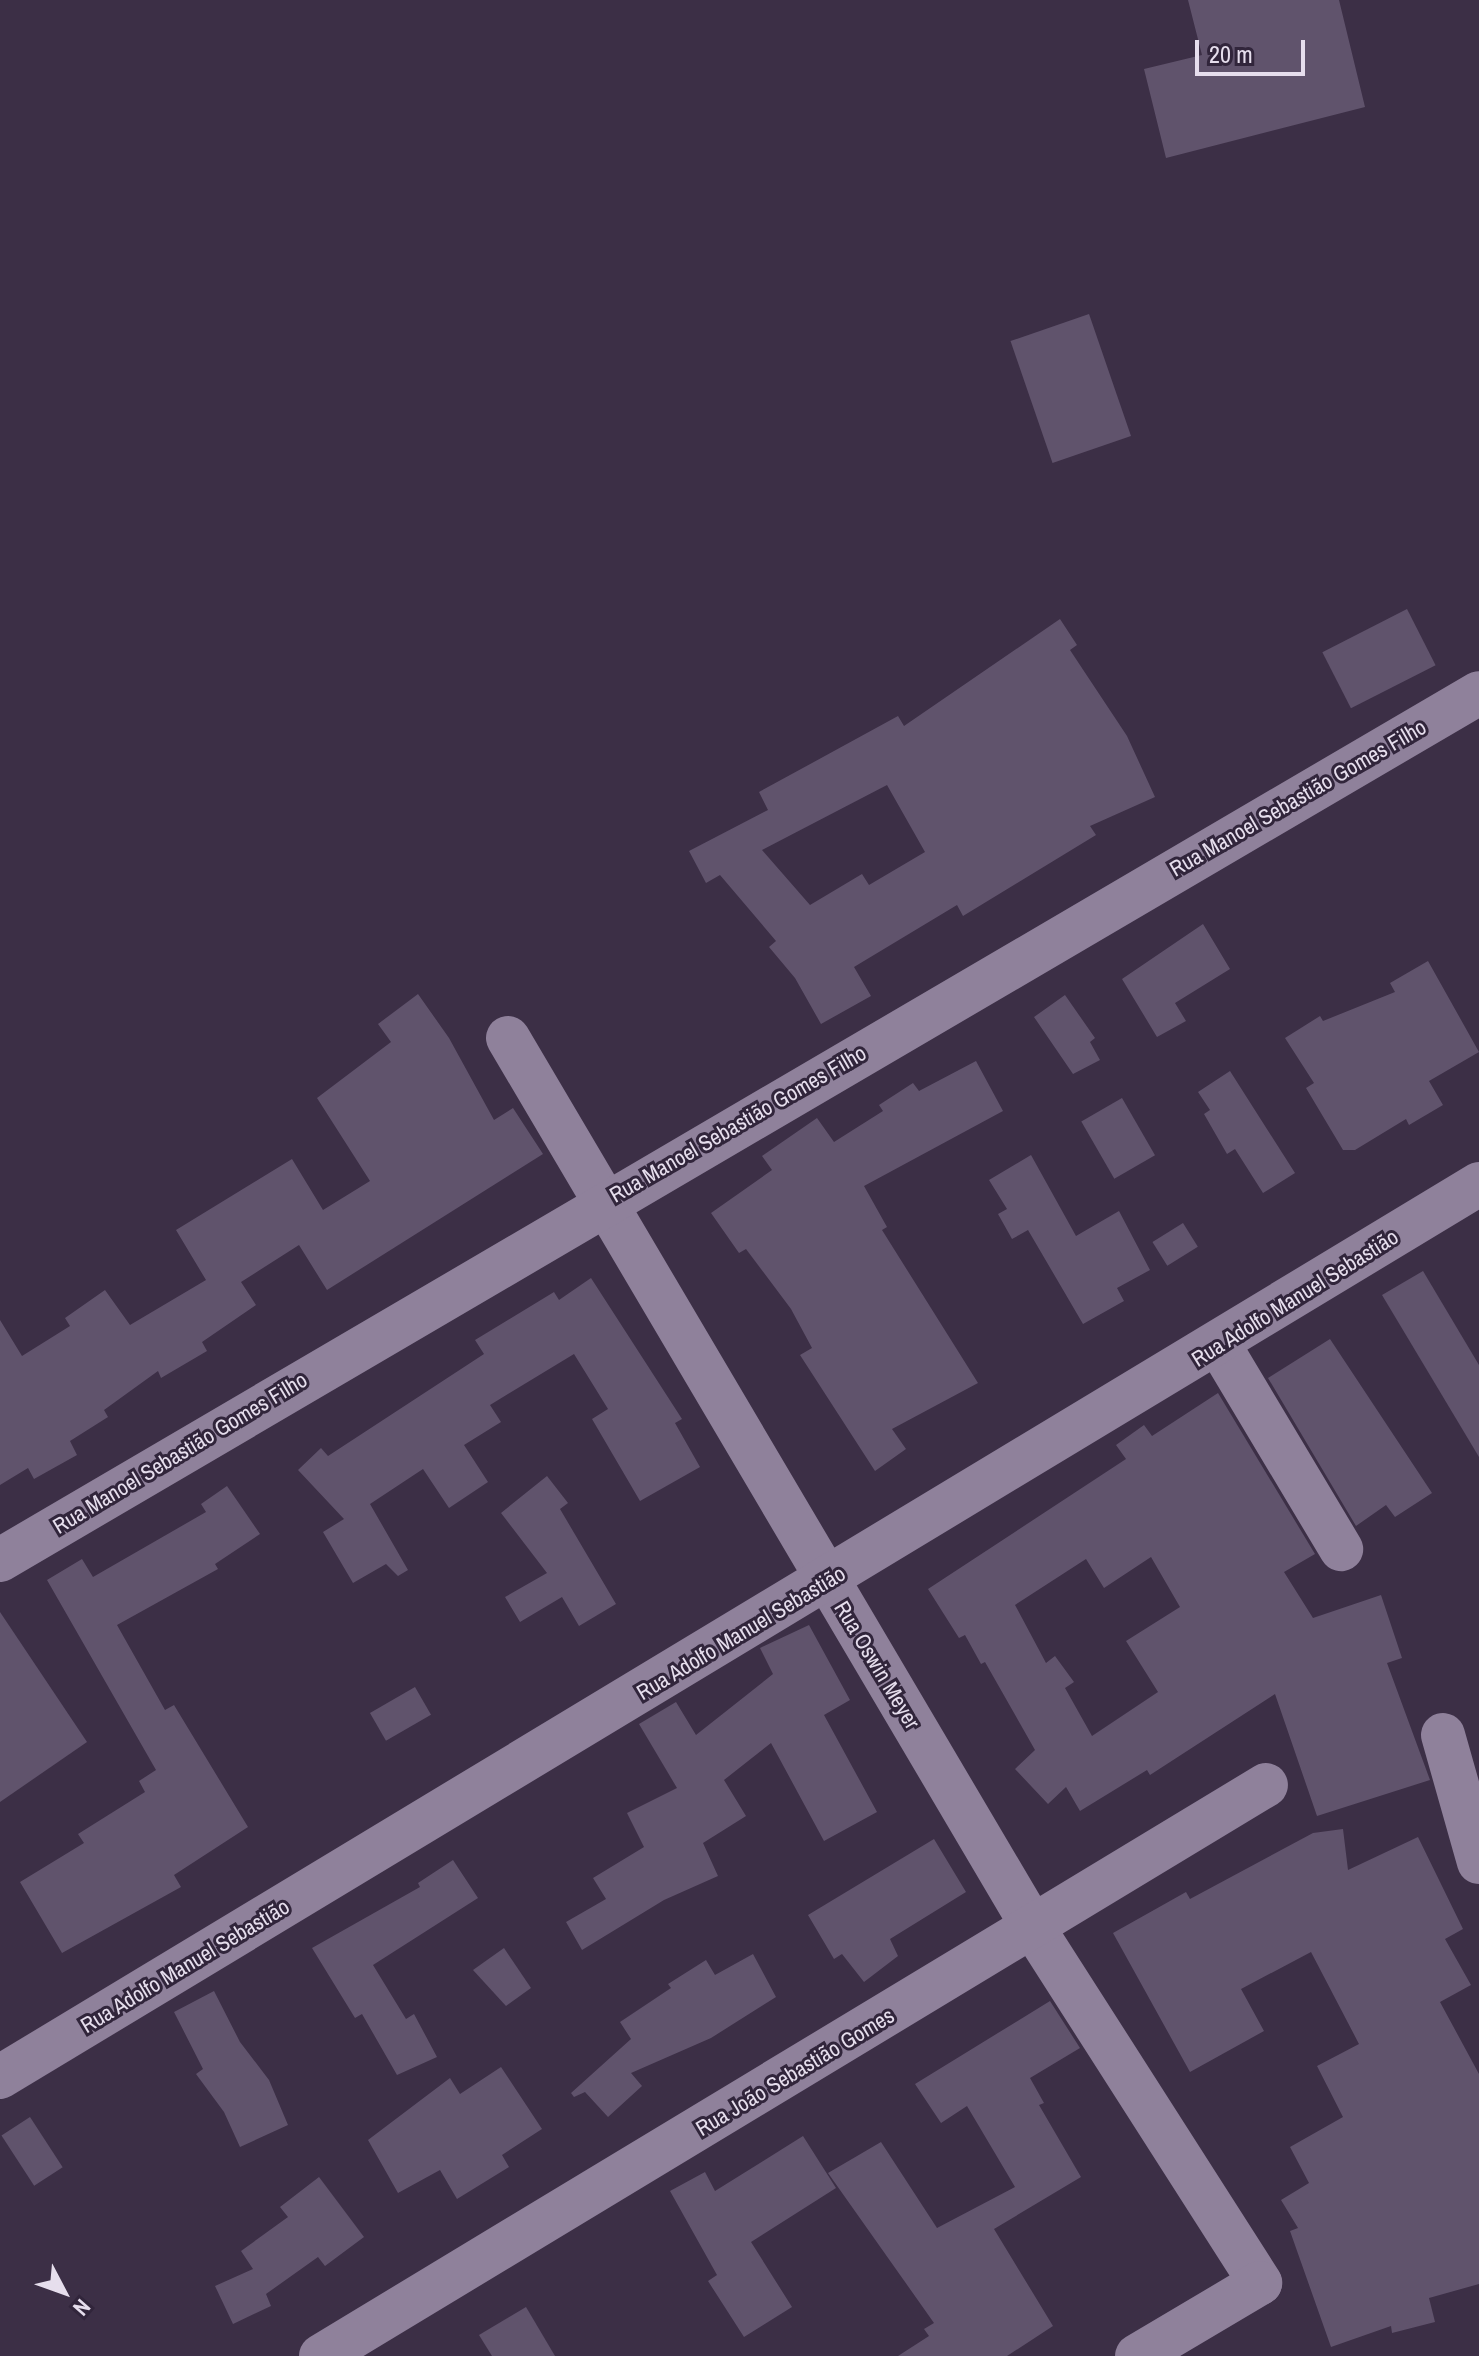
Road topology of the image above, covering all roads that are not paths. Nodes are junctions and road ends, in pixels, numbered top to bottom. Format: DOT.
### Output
graph roads {
  1 [pos="1479,693"];
  2 [pos="508,1038"];
  3 [pos="1479,1184"];
  4 [pos="602,1203"];
  5 [pos="1219,1345"];
  6 [pos="1341,1549"];
  7 [pos="0,1560"];
  8 [pos="828,1582"];
  9 [pos="1443,1735"];
  10 [pos="1266,1785"];
  11 [pos="1479,1862"];
  12 [pos="1034,1929"];
  13 [pos="0,2077"];
  14 [pos="321,2356"];
  15 [pos="1137,2356"];
  1 -- 4 [label="street, Rua Manoel Sebastião Gomes Filho"];
  2 -- 4 [label="street, Rua Oswin Meyer"];
  3 -- 5 [label="street, Rua Adolfo Manuel Sebastião"];
  4 -- 7 [label="street, Rua Manoel Sebastião Gomes Filho"];
  4 -- 8 [label="street, Rua Oswin Meyer"];
  5 -- 6 [label="street"];
  5 -- 8 [label="street, Rua Adolfo Manuel Sebastião"];
  8 -- 12 [label="street, Rua Oswin Meyer"];
  8 -- 13 [label="street, Rua Adolfo Manuel Sebastião"];
  9 -- 11 [label="street"];
  10 -- 12 [label="street, Rua João Sebastião Gomes"];
  12 -- 14 [label="street, Rua João Sebastião Gomes"];
  12 -- 15 [label="street, Rua Oswin Meyer"];
}
